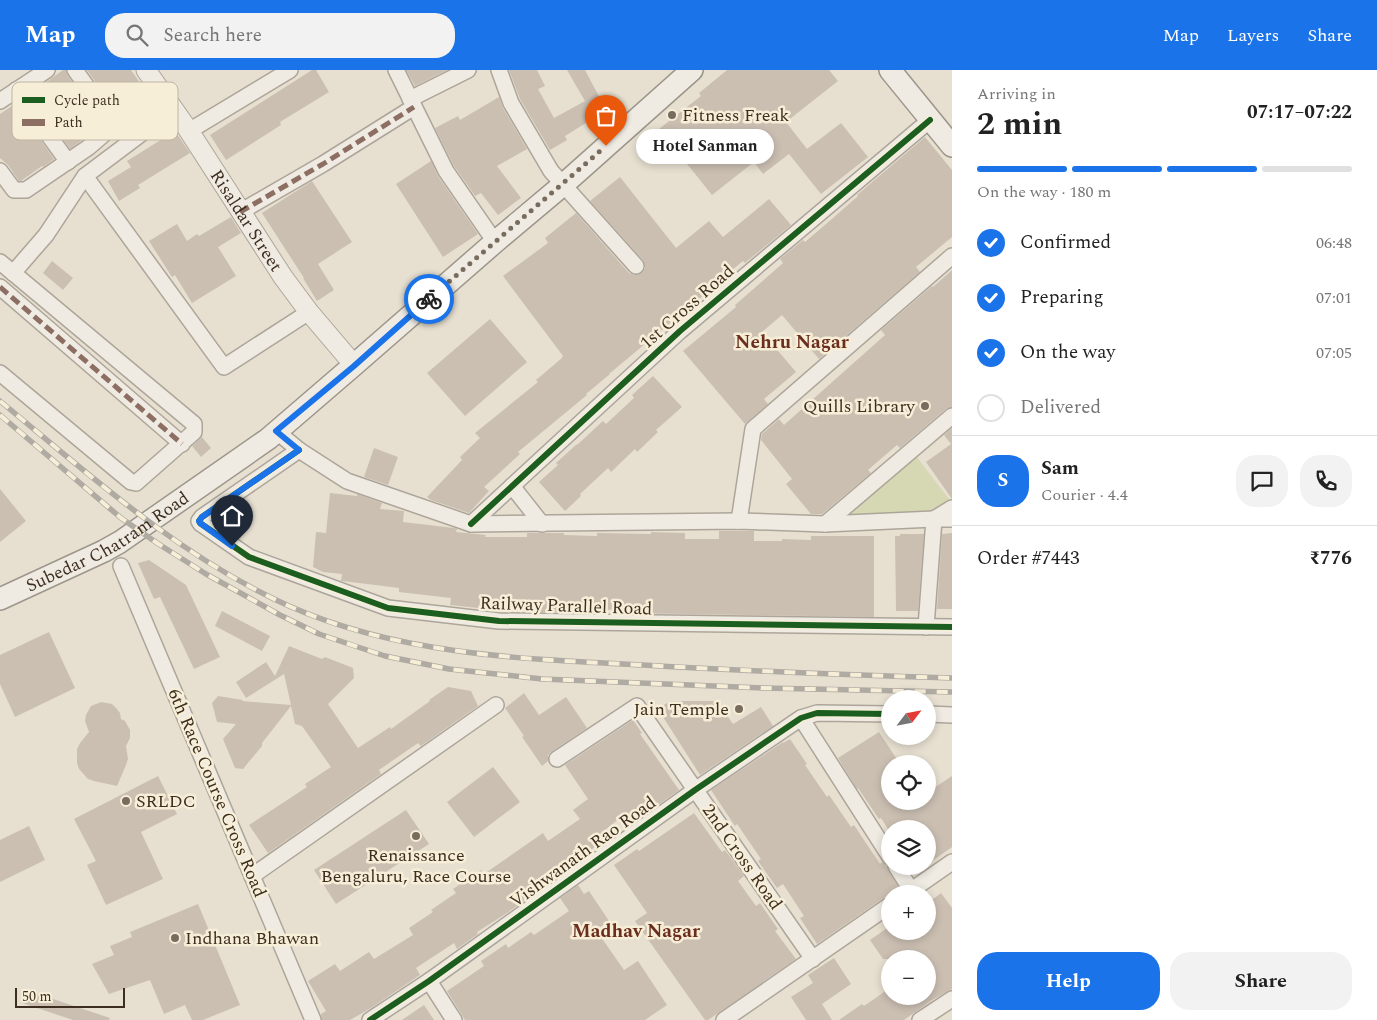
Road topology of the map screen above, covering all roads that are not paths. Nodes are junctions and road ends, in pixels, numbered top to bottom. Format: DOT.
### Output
graph roads {
  1 [pos="47,70"];
  2 [pos="75,70"];
  3 [pos="146,70"];
  4 [pos="290,70"];
  5 [pos="396,70"];
  6 [pos="468,70"];
  7 [pos="499,70"];
  8 [pos="692,70"];
  9 [pos="890,70"];
  10 [pos="28,82"];
  11 [pos="84,82"];
  12 [pos="155,82"];
  13 [pos="12,93"];
  14 [pos="0,102"];
  15 [pos="412,103"];
  16 [pos="178,115"];
  17 [pos="930,120"];
  18 [pos="189,131"];
  19 [pos="52,140"];
  20 [pos="97,140"];
  21 [pos="133,140"];
  22 [pos="952,146"];
  23 [pos="89,147"];
  24 [pos="68,162"];
  25 [pos="101,164"];
  26 [pos="0,171"];
  27 [pos="85,176"];
  28 [pos="564,184"];
  29 [pos="240,212"];
  30 [pos="495,242"];
  31 [pos="952,256"];
  32 [pos="0,262"];
  33 [pos="636,266"];
  34 [pos="13,273"];
  35 [pos="0,287"];
  36 [pos="309,312"];
  37 [pos="354,366"];
  38 [pos="0,373"];
  39 [pos="952,416"];
  40 [pos="276,431"];
  41 [pos="182,444"];
  42 [pos="299,450"];
  43 [pos="512,486"];
  44 [pos="952,508"];
  45 [pos="934,519"];
  46 [pos="952,519"];
  47 [pos="739,521"];
  48 [pos="471,524"];
  49 [pos="542,524"];
  50 [pos="825,524"];
  51 [pos="121,566"];
  52 [pos="0,599"];
  53 [pos="952,627"];
  54 [pos="926,628"];
  55 [pos="496,705"];
  56 [pos="881,714"];
  57 [pos="936,714"];
  58 [pos="952,715"];
  59 [pos="800,718"];
  60 [pos="556,759"];
  61 [pos="695,790"];
  62 [pos="881,843"];
  63 [pos="952,862"];
  64 [pos="252,876"];
  65 [pos="919,885"];
  66 [pos="881,911"];
  67 [pos="813,959"];
  68 [pos="429,981"];
  69 [pos="952,999"];
  70 [pos="749,1003"];
  71 [pos="313,1020"];
  72 [pos="370,1020"];
  73 [pos="454,1020"];
  74 [pos="724,1020"];
  75 [pos="749,1020"];
  76 [pos="920,1020"];
  1 -- 10 [label="street"];
  2 -- 11 [label="street"];
  3 -- 12 [label="street, Risaldar Street"];
  4 -- 18 [label="street"];
  5 -- 15 [label="street"];
  6 -- 15 [label="street"];
  7 -- 28 [label="street"];
  8 -- 28 [label="main road, Subedar Chatram Road"];
  9 -- 17 [label="main road"];
  13 -- 14 [label="street"];
  15 -- 29 [label="street"];
  15 -- 30 [label="street"];
  16 -- 18 [label="street, Risaldar Street"];
  17 -- 22 [label="main road"];
  17 -- 43 [label="street, 1st Cross Road"];
  18 -- 29 [label="street, Risaldar Street"];
  19 -- 24 [label="street"];
  20 -- 23 [label="street"];
  21 -- 25 [label="street"];
  23 -- 24 [label="street"];
  23 -- 25 [label="street"];
  24 -- 26 [label="street"];
  25 -- 27 [label="street"];
  27 -- 34 [label="street"];
  27 -- 36 [label="street"];
  28 -- 30 [label="main road, Subedar Chatram Road"];
  28 -- 33 [label="street"];
  29 -- 36 [label="street, Risaldar Street"];
  30 -- 37 [label="main road, Subedar Chatram Road"];
  31 -- 47 [label="street"];
  32 -- 34 [label="street"];
  34 -- 41 [label="street"];
  35 -- 41 [label="street"];
  36 -- 37 [label="street, Risaldar Street"];
  37 -- 40 [label="main road, Subedar Chatram Road"];
  38 -- 41 [label="street"];
  39 -- 50 [label="street"];
  40 -- 42 [label="street"];
  40 -- 52 [label="main road, Subedar Chatram Road"];
  42 -- 48 [label="street"];
  42 -- 54 [label="street, Railway Parallel Road"];
  43 -- 48 [label="street, 1st Cross Road"];
  43 -- 49 [label="street"];
  44 -- 45 [label="street"];
  45 -- 46 [label="street"];
  45 -- 50 [label="street"];
  45 -- 54 [label="street"];
  47 -- 49 [label="street"];
  47 -- 50 [label="street"];
  48 -- 49 [label="street"];
  51 -- 64 [label="street, 6th Race Course Cross Road"];
  53 -- 54 [label="street, Railway Parallel Road"];
  55 -- 64 [label="street"];
  56 -- 59 [label="street, Vishwanath Rao Road"];
  57 -- 58 [label="street"];
  59 -- 61 [label="street, Vishwanath Rao Road"];
  59 -- 62 [label="street"];
  60 -- 61 [label="street, 2nd Cross Road"];
  61 -- 67 [label="street, 2nd Cross Road"];
  61 -- 68 [label="street, Vishwanath Rao Road"];
  63 -- 65 [label="street"];
  64 -- 71 [label="street, 6th Race Course Cross Road"];
  66 -- 67 [label="street"];
  67 -- 70 [label="street"];
  68 -- 72 [label="street, Vishwanath Rao Road"];
  68 -- 73 [label="street"];
  69 -- 76 [label="street"];
  70 -- 74 [label="street"];
  70 -- 75 [label="street"];
}
